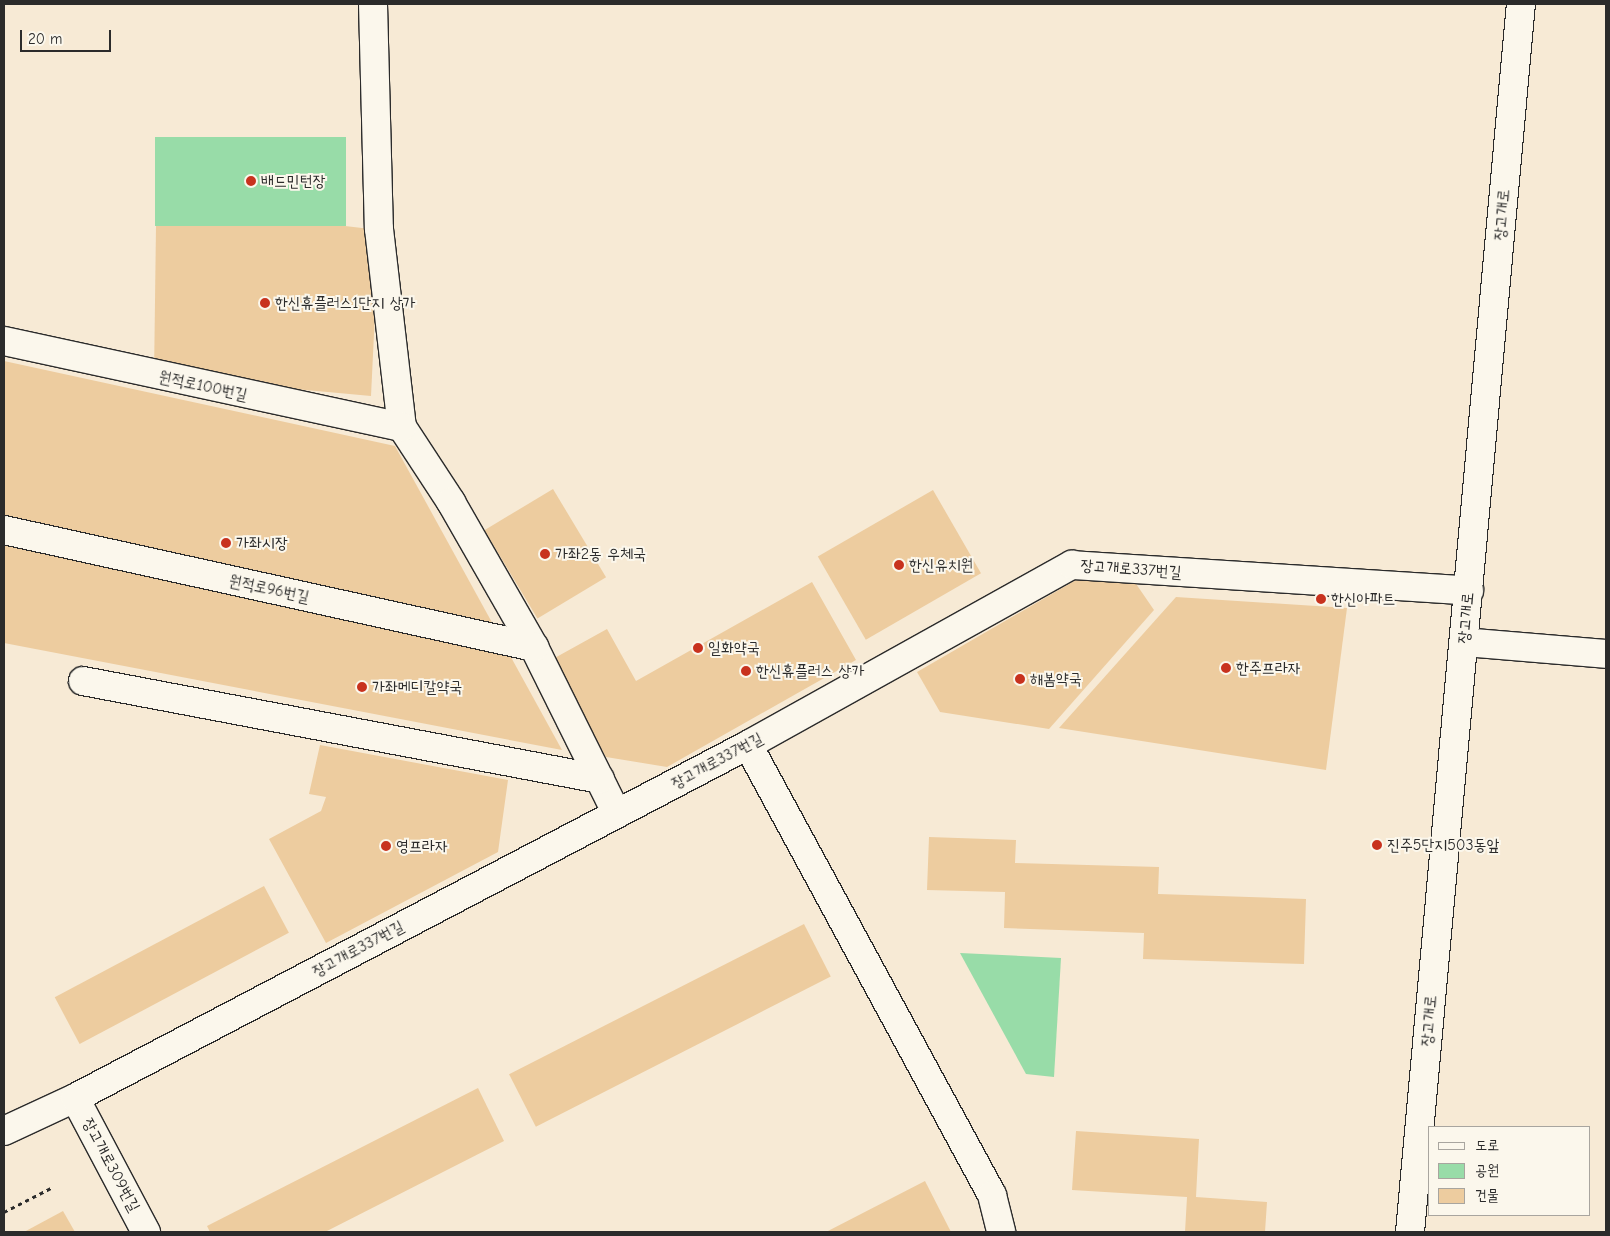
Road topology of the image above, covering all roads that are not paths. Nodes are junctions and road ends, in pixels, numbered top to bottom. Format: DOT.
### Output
graph roads {
  1 [pos="373,4"];
  2 [pos="1521,4"];
  3 [pos="4,341"];
  4 [pos="402,427"];
  5 [pos="4,530"];
  6 [pos="1469,590"];
  7 [pos="1464,642"];
  8 [pos="534,647"];
  9 [pos="1606,654"];
  10 [pos="83,681"];
  11 [pos="748,745"];
  12 [pos="600,780"];
  13 [pos="617,814"];
  14 [pos="75,1098"];
  15 [pos="4,1131"];
  16 [pos="146,1232"];
  17 [pos="1001,1232"];
  18 [pos="1410,1232"];
  1 -- 4 [label="street"];
  2 -- 6 [label="street, 장고개로"];
  3 -- 4 [label="street, 원적로100번길"];
  4 -- 8 [label="street"];
  5 -- 8 [label="street, 원적로96번길"];
  6 -- 7 [label="street, 장고개로"];
  6 -- 11 [label="street, 장고개로337번길"];
  7 -- 9 [label="street"];
  7 -- 18 [label="street, 장고개로"];
  8 -- 12 [label="street"];
  10 -- 12 [label="street"];
  11 -- 13 [label="street, 장고개로337번길"];
  11 -- 17 [label="street"];
  12 -- 13 [label="street"];
  13 -- 14 [label="street, 장고개로337번길"];
  14 -- 15 [label="street, 장고개로337번길"];
  14 -- 16 [label="street, 장고개로309번길"];
}
